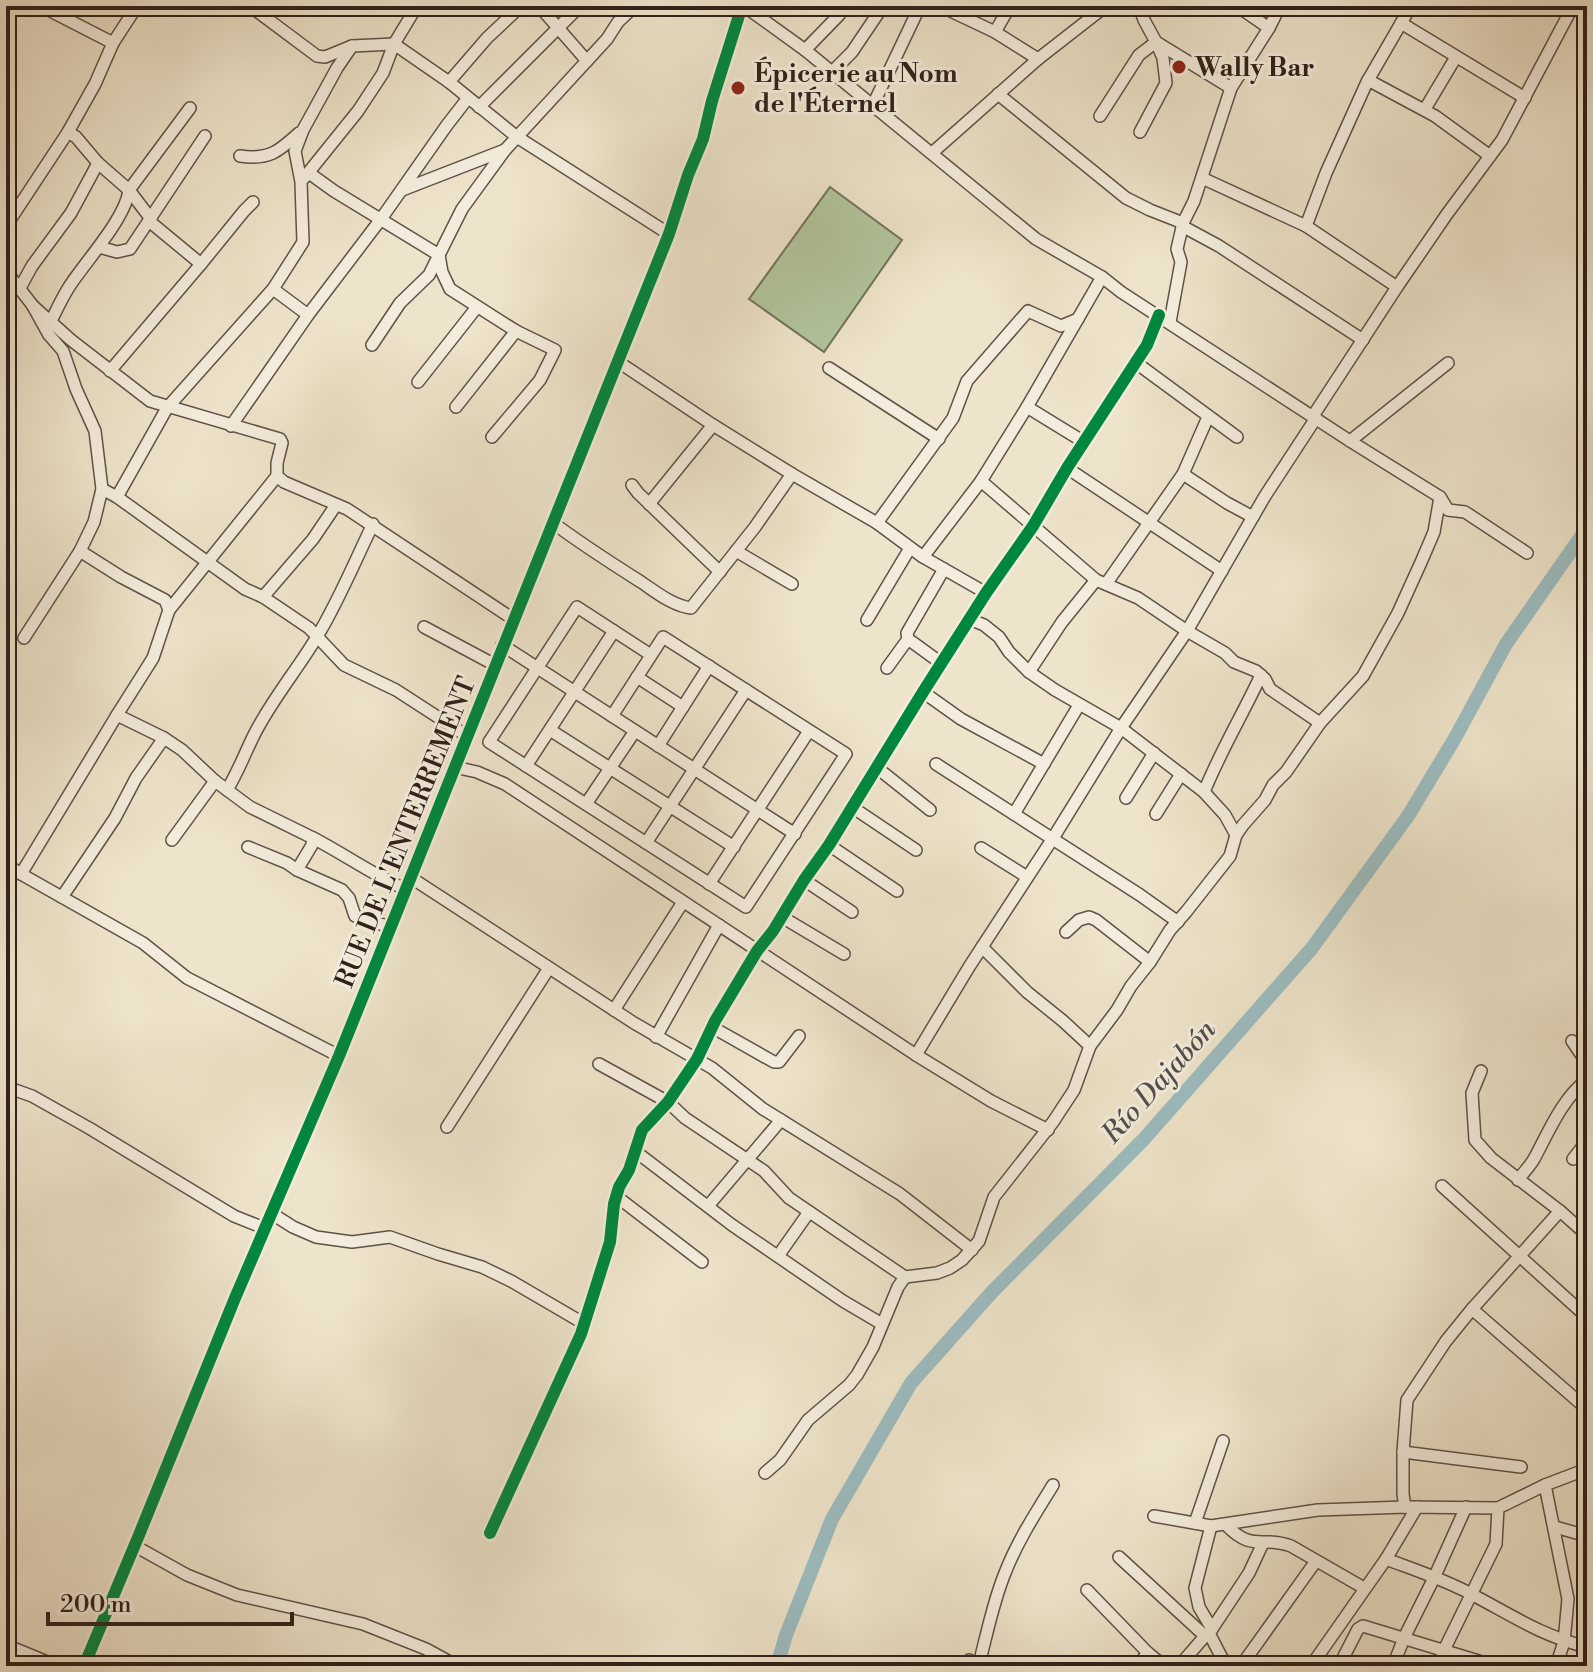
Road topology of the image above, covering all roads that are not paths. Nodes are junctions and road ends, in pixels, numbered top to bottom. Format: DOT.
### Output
graph roads {
  1 [pos="41,6"];
  2 [pos="137,6"];
  3 [pos="250,6"];
  4 [pos="521,6"];
  5 [pos="539,6"];
  6 [pos="580,6"];
  7 [pos="635,6"];
  8 [pos="743,6"];
  9 [pos="844,6"];
  10 [pos="883,6"];
  11 [pos="920,6"];
  12 [pos="940,6"];
  13 [pos="1010,6"];
  14 [pos="1106,6"];
  15 [pos="1139,6"];
  16 [pos="1237,6"];
  17 [pos="1280,6"];
  18 [pos="1411,6"];
  19 [pos="1573,6"];
  20 [pos="415,7"];
  21 [pos="1401,23"];
  22 [pos="557,28"];
  23 [pos="1269,28"];
  24 [pos="995,32"];
  25 [pos="1156,42"];
  26 [pos="113,43"];
  27 [pos="394,44"];
  28 [pos="352,46"];
  29 [pos="805,50"];
  30 [pos="1456,57"];
  31 [pos="1038,59"];
  32 [pos="587,61"];
  33 [pos="831,73"];
  34 [pos="1368,80"];
  35 [pos="449,82"];
  36 [pos="1231,88"];
  37 [pos="998,94"];
  38 [pos="468,98"];
  39 [pos="1525,98"];
  40 [pos="479,107"];
  41 [pos="872,107"];
  42 [pos="190,108"];
  43 [pos="1425,109"];
  44 [pos="1100,116"];
  45 [pos="303,130"];
  46 [pos="68,132"];
  47 [pos="1140,132"];
  48 [pos="205,136"];
  49 [pos="517,137"];
  50 [pos="505,150"];
  51 [pos="932,153"];
  52 [pos="240,156"];
  53 [pos="1490,156"];
  54 [pos="98,163"];
  55 [pos="305,178"];
  56 [pos="1202,178"];
  57 [pos="129,190"];
  58 [pos="402,190"];
  59 [pos="253,202"];
  60 [pos="381,219"];
  61 [pos="150,220"];
  62 [pos="1182,224"];
  63 [pos="6,226"];
  64 [pos="1306,226"];
  65 [pos="669,234"];
  66 [pos="99,247"];
  67 [pos="439,255"];
  68 [pos="201,264"];
  69 [pos="6,271"];
  70 [pos="1102,277"];
  71 [pos="1397,287"];
  72 [pos="20,288"];
  73 [pos="273,289"];
  74 [pos="33,306"];
  75 [pos="477,307"];
  76 [pos="308,315"];
  77 [pos="1159,315"];
  78 [pos="1078,319"];
  79 [pos="51,321"];
  80 [pos="1170,322"];
  81 [pos="516,331"];
  82 [pos="1363,340"];
  83 [pos="372,345"];
  84 [pos="617,361"];
  85 [pos="1135,362"];
  86 [pos="1448,363"];
  87 [pos="829,368"];
  88 [pos="110,371"];
  89 [pos="418,382"];
  90 [pos="456,407"];
  91 [pos="1027,407"];
  92 [pos="167,408"];
  93 [pos="1208,417"];
  94 [pos="1314,417"];
  95 [pos="713,425"];
  96 [pos="231,426"];
  97 [pos="492,437"];
  98 [pos="1237,437"];
  99 [pos="939,439"];
  100 [pos="1350,441"];
  101 [pos="1084,442"];
  102 [pos="1067,468"];
  103 [pos="792,474"];
  104 [pos="1183,474"];
  105 [pos="277,476"];
  106 [pos="981,481"];
  107 [pos="632,485"];
  108 [pos="102,489"];
  109 [pos="117,497"];
  110 [pos="1440,497"];
  111 [pos="649,504"];
  112 [pos="336,505"];
  113 [pos="1253,517"];
  114 [pos="552,522"];
  115 [pos="1149,522"];
  116 [pos="877,523"];
  117 [pos="373,524"];
  118 [pos="1033,526"];
  119 [pos="910,548"];
  120 [pos="80,551"];
  121 [pos="736,551"];
  122 [pos="1527,553"];
  123 [pos="923,557"];
  124 [pos="207,562"];
  125 [pos="944,569"];
  126 [pos="1222,571"];
  127 [pos="720,572"];
  128 [pos="1101,582"];
  129 [pos="792,584"];
  130 [pos="986,593"];
  131 [pos="263,597"];
  132 [pos="169,610"];
  133 [pos="513,619"];
  134 [pos="969,619"];
  135 [pos="867,620"];
  136 [pos="424,627"];
  137 [pos="614,631"];
  138 [pos="1187,631"];
  139 [pos="317,636"];
  140 [pos="24,638"];
  141 [pos="908,639"];
  142 [pos="502,645"];
  143 [pos="651,655"];
  144 [pos="941,663"];
  145 [pos="495,665"];
  146 [pos="709,666"];
  147 [pos="887,668"];
  148 [pos="538,669"];
  149 [pos="1029,672"];
  150 [pos="1261,675"];
  151 [pos="637,677"];
  152 [pos="746,690"];
  153 [pos="574,692"];
  154 [pos="923,692"];
  155 [pos="1079,705"];
  156 [pos="683,707"];
  157 [pos="117,715"];
  158 [pos="612,716"];
  159 [pos="1320,723"];
  160 [pos="1121,728"];
  161 [pos="550,730"];
  162 [pos="635,731"];
  163 [pos="809,731"];
  164 [pos="467,736"];
  165 [pos="164,738"];
  166 [pos="658,746"];
  167 [pos="1154,753"];
  168 [pos="936,764"];
  169 [pos="1044,764"];
  170 [pos="526,766"];
  171 [pos="454,767"];
  172 [pos="876,767"];
  173 [pos="611,768"];
  174 [pos="695,770"];
  175 [pos="1181,774"];
  176 [pos="215,781"];
  177 [pos="227,790"];
  178 [pos="1204,792"];
  179 [pos="1126,798"];
  180 [pos="586,804"];
  181 [pos="671,807"];
  182 [pos="852,807"];
  183 [pos="758,810"];
  184 [pos="930,810"];
  185 [pos="1014,814"];
  186 [pos="1156,814"];
  187 [pos="795,834"];
  188 [pos="1236,835"];
  189 [pos="313,838"];
  190 [pos="1053,838"];
  191 [pos="172,840"];
  192 [pos="646,843"];
  193 [pos="829,845"];
  194 [pos="248,847"];
  195 [pos="734,847"];
  196 [pos="981,848"];
  197 [pos="916,850"];
  198 [pos="6,864"];
  199 [pos="297,870"];
  200 [pos="21,874"];
  201 [pos="410,877"];
  202 [pos="1027,877"];
  203 [pos="804,880"];
  204 [pos="709,884"];
  205 [pos="405,889"];
  206 [pos="897,891"];
  207 [pos="62,897"];
  208 [pos="683,902"];
  209 [pos="852,912"];
  210 [pos="782,917"];
  211 [pos="1178,922"];
  212 [pos="719,925"];
  213 [pos="390,927"];
  214 [pos="1066,932"];
  215 [pos="982,947"];
  216 [pos="757,951"];
  217 [pos="844,954"];
  218 [pos="1150,962"];
  219 [pos="549,968"];
  220 [pos="614,1010"];
  221 [pos="712,1027"];
  222 [pos="799,1036"];
  223 [pos="656,1037"];
  224 [pos="1572,1041"];
  225 [pos="1090,1046"];
  226 [pos="916,1055"];
  227 [pos="339,1056"];
  228 [pos="697,1059"];
  229 [pos="1587,1063"];
  230 [pos="599,1064"];
  231 [pos="1481,1071"];
  232 [pos="1587,1080"];
  233 [pos="6,1084"];
  234 [pos="668,1102"];
  235 [pos="781,1120"];
  236 [pos="447,1127"];
  237 [pos="1048,1130"];
  238 [pos="1587,1141"];
  239 [pos="635,1151"];
  240 [pos="1573,1159"];
  241 [pos="748,1160"];
  242 [pos="1518,1180"];
  243 [pos="1442,1186"];
  244 [pos="616,1196"];
  245 [pos="708,1206"];
  246 [pos="1560,1211"];
  247 [pos="809,1212"];
  248 [pos="271,1213"];
  249 [pos="1584,1227"];
  250 [pos="264,1228"];
  251 [pos="972,1250"];
  252 [pos="1519,1255"];
  253 [pos="778,1256"];
  254 [pos="702,1262"];
  255 [pos="905,1277"];
  256 [pos="1472,1309"];
  257 [pos="1587,1317"];
  258 [pos="583,1323"];
  259 [pos="882,1324"];
  260 [pos="1587,1409"];
  261 [pos="1223,1441"];
  262 [pos="1403,1452"];
  263 [pos="1521,1467"];
  264 [pos="1587,1469"];
  265 [pos="765,1473"];
  266 [pos="1053,1485"];
  267 [pos="1545,1485"];
  268 [pos="1411,1507"];
  269 [pos="1466,1507"];
  270 [pos="1498,1508"];
  271 [pos="1154,1516"];
  272 [pos="1195,1523"];
  273 [pos="1226,1525"];
  274 [pos="1211,1526"];
  275 [pos="1555,1527"];
  276 [pos="490,1533"];
  277 [pos="1587,1536"];
  278 [pos="1263,1543"];
  279 [pos="135,1546"];
  280 [pos="1119,1557"];
  281 [pos="1386,1559"];
  282 [pos="1316,1561"];
  283 [pos="1434,1578"];
  284 [pos="1364,1588"];
  285 [pos="1087,1590"];
  286 [pos="1471,1593"];
  287 [pos="1208,1633"];
  288 [pos="1404,1638"];
  289 [pos="1564,1642"];
  290 [pos="6,1645"];
  291 [pos="1587,1647"];
  292 [pos="1444,1650"];
  293 [pos="1148,1653"];
  294 [pos="976,1665"];
  295 [pos="57,1666"];
  296 [pos="84,1666"];
  297 [pos="457,1666"];
  298 [pos="1137,1666"];
  299 [pos="1164,1666"];
  300 [pos="1179,1666"];
  301 [pos="1226,1666"];
  302 [pos="1241,1666"];
  303 [pos="1311,1666"];
  304 [pos="1339,1666"];
  305 [pos="1393,1666"];
  306 [pos="1439,1666"];
  307 [pos="1495,1666"];
  308 [pos="1556,1666"];
  1 -- 26 [label="street"];
  2 -- 26 [label="street"];
  3 -- 28 [label="street"];
  4 -- 35 [label="street"];
  5 -- 22 [label="street"];
  6 -- 22 [label="street"];
  7 -- 32 [label="street"];
  8 -- 29 [label="street"];
  8 -- 65 [label="street, RUE DE L'ENTERREMENT"];
  9 -- 29 [label="street"];
  10 -- 33 [label="street"];
  11 -- 41 [label="street"];
  12 -- 24 [label="street"];
  13 -- 24 [label="street"];
  14 -- 31 [label="street"];
  15 -- 25 [label="street"];
  16 -- 23 [label="street"];
  17 -- 23 [label="street"];
  18 -- 21 [label="street"];
  19 -- 39 [label="street"];
  20 -- 27 [label="street"];
  21 -- 30 [label="street"];
  21 -- 34 [label="street"];
  22 -- 32 [label="street"];
  22 -- 40 [label="street"];
  23 -- 36 [label="street"];
  24 -- 31 [label="street"];
  25 -- 36 [label="street"];
  25 -- 44 [label="street"];
  25 -- 47 [label="street"];
  26 -- 46 [label="street"];
  27 -- 28 [label="street"];
  27 -- 35 [label="street"];
  27 -- 55 [label="street"];
  28 -- 45 [label="street"];
  29 -- 33 [label="street"];
  30 -- 39 [label="street"];
  30 -- 43 [label="street"];
  31 -- 37 [label="street"];
  32 -- 49 [label="street"];
  33 -- 41 [label="street"];
  34 -- 43 [label="street"];
  34 -- 64 [label="street"];
  35 -- 38 [label="street"];
  36 -- 56 [label="street"];
  37 -- 51 [label="street"];
  37 -- 62 [label="street"];
  38 -- 40 [label="street"];
  38 -- 58 [label="street"];
  39 -- 53 [label="street"];
  40 -- 49 [label="street"];
  41 -- 51 [label="street"];
  42 -- 57 [label="street"];
  43 -- 53 [label="street"];
  45 -- 52 [label="street"];
  45 -- 55 [label="street"];
  46 -- 54 [label="street"];
  46 -- 63 [label="street"];
  48 -- 61 [label="street"];
  49 -- 50 [label="street"];
  49 -- 65 [label="street"];
  50 -- 58 [label="street"];
  50 -- 67 [label="street"];
  51 -- 70 [label="street"];
  53 -- 71 [label="street"];
  54 -- 57 [label="street"];
  54 -- 72 [label="street"];
  55 -- 60 [label="street"];
  55 -- 73 [label="street"];
  56 -- 62 [label="street"];
  56 -- 64 [label="street"];
  57 -- 61 [label="street"];
  57 -- 66 [label="street"];
  58 -- 60 [label="street"];
  59 -- 68 [label="street"];
  60 -- 67 [label="street"];
  60 -- 76 [label="street"];
  61 -- 66 [label="street"];
  61 -- 68 [label="street"];
  62 -- 80 [label="street"];
  62 -- 82 [label="street"];
  64 -- 71 [label="street"];
  65 -- 84 [label="street, RUE DE L'ENTERREMENT"];
  66 -- 79 [label="street"];
  67 -- 75 [label="street"];
  67 -- 83 [label="street"];
  68 -- 88 [label="street"];
  69 -- 72 [label="street"];
  70 -- 77 [label="street"];
  70 -- 78 [label="street"];
  71 -- 82 [label="street"];
  72 -- 74 [label="street"];
  73 -- 76 [label="street"];
  73 -- 92 [label="street"];
  74 -- 79 [label="street"];
  74 -- 108 [label="street"];
  75 -- 81 [label="street"];
  75 -- 89 [label="street"];
  76 -- 96 [label="street"];
  77 -- 80 [label="street"];
  77 -- 85 [label="street"];
  78 -- 91 [label="street"];
  78 -- 99 [label="street"];
  79 -- 88 [label="street"];
  80 -- 94 [label="street"];
  81 -- 90 [label="street"];
  81 -- 97 [label="street"];
  82 -- 94 [label="street"];
  84 -- 95 [label="street"];
  84 -- 114 [label="street, RUE DE L'ENTERREMENT"];
  85 -- 93 [label="street"];
  85 -- 101 [label="street"];
  86 -- 100 [label="street"];
  87 -- 99 [label="street"];
  88 -- 92 [label="street"];
  91 -- 101 [label="street"];
  91 -- 106 [label="street"];
  92 -- 96 [label="street"];
  92 -- 109 [label="street"];
  93 -- 98 [label="street"];
  93 -- 104 [label="street"];
  94 -- 100 [label="street"];
  94 -- 113 [label="street"];
  95 -- 103 [label="street"];
  95 -- 111 [label="street"];
  96 -- 105 [label="street"];
  99 -- 116 [label="street"];
  100 -- 110 [label="street"];
  101 -- 102 [label="street"];
  102 -- 115 [label="street"];
  102 -- 118 [label="street"];
  103 -- 116 [label="street"];
  103 -- 121 [label="street"];
  104 -- 113 [label="street"];
  104 -- 115 [label="street"];
  105 -- 112 [label="street"];
  105 -- 124 [label="street"];
  106 -- 118 [label="street"];
  106 -- 123 [label="street"];
  107 -- 111 [label="street"];
  108 -- 109 [label="street"];
  108 -- 120 [label="street"];
  109 -- 124 [label="street"];
  110 -- 122 [label="street"];
  110 -- 159 [label="street"];
  111 -- 127 [label="street"];
  112 -- 117 [label="street"];
  112 -- 131 [label="street"];
  113 -- 126 [label="street"];
  114 -- 127 [label="street"];
  114 -- 133 [label="street, RUE DE L'ENTERREMENT"];
  115 -- 126 [label="street"];
  115 -- 128 [label="street"];
  116 -- 119 [label="street"];
  117 -- 133 [label="street"];
  117 -- 139 [label="street"];
  118 -- 128 [label="street"];
  118 -- 130 [label="street"];
  119 -- 123 [label="street"];
  119 -- 135 [label="street"];
  120 -- 132 [label="street"];
  120 -- 140 [label="street"];
  121 -- 127 [label="street"];
  121 -- 129 [label="street"];
  123 -- 125 [label="street"];
  124 -- 131 [label="street"];
  124 -- 132 [label="street"];
  125 -- 130 [label="street"];
  125 -- 141 [label="street"];
  126 -- 138 [label="street"];
  128 -- 138 [label="street"];
  128 -- 149 [label="street"];
  130 -- 134 [label="street"];
  131 -- 139 [label="street"];
  132 -- 157 [label="street"];
  133 -- 142 [label="street, RUE DE L'ENTERREMENT"];
  134 -- 144 [label="street"];
  134 -- 149 [label="street"];
  136 -- 145 [label="street"];
  137 -- 143 [label="street"];
  137 -- 148 [label="street"];
  137 -- 153 [label="street"];
  138 -- 150 [label="street"];
  138 -- 160 [label="street"];
  139 -- 164 [label="street"];
  139 -- 177 [label="street"];
  141 -- 144 [label="street"];
  141 -- 147 [label="street"];
  142 -- 145 [label="street, RUE DE L'ENTERREMENT"];
  142 -- 148 [label="street"];
  143 -- 146 [label="street"];
  143 -- 151 [label="street"];
  144 -- 154 [label="street"];
  145 -- 164 [label="street, RUE DE L'ENTERREMENT"];
  146 -- 152 [label="street"];
  146 -- 156 [label="street"];
  148 -- 153 [label="street"];
  148 -- 170 [label="street"];
  149 -- 155 [label="street"];
  150 -- 159 [label="street"];
  150 -- 178 [label="street"];
  151 -- 156 [label="street"];
  151 -- 158 [label="street"];
  152 -- 163 [label="street"];
  152 -- 174 [label="street"];
  153 -- 158 [label="street"];
  153 -- 161 [label="street"];
  154 -- 169 [label="street"];
  154 -- 172 [label="street"];
  155 -- 160 [label="street"];
  155 -- 169 [label="street"];
  156 -- 166 [label="street"];
  157 -- 165 [label="street"];
  157 -- 200 [label="street"];
  158 -- 162 [label="street"];
  159 -- 188 [label="street"];
  160 -- 167 [label="street"];
  160 -- 190 [label="street"];
  161 -- 170 [label="street"];
  161 -- 173 [label="street"];
  162 -- 166 [label="street"];
  162 -- 173 [label="street"];
  163 -- 183 [label="street"];
  163 -- 187 [label="street"];
  164 -- 171 [label="street, RUE DE L'ENTERREMENT"];
  165 -- 176 [label="street"];
  165 -- 207 [label="street"];
  166 -- 174 [label="street"];
  167 -- 175 [label="street"];
  167 -- 179 [label="street"];
  168 -- 185 [label="street"];
  169 -- 185 [label="street"];
  170 -- 180 [label="street"];
  171 -- 201 [label="street, RUE DE L'ENTERREMENT"];
  171 -- 208 [label="street"];
  172 -- 182 [label="street"];
  172 -- 184 [label="street"];
  173 -- 180 [label="street"];
  173 -- 181 [label="street"];
  174 -- 181 [label="street"];
  174 -- 183 [label="street"];
  175 -- 178 [label="street"];
  175 -- 186 [label="street"];
  176 -- 177 [label="street"];
  176 -- 191 [label="street"];
  177 -- 189 [label="street"];
  178 -- 188 [label="street"];
  180 -- 192 [label="street"];
  181 -- 192 [label="street"];
  181 -- 195 [label="street"];
  182 -- 193 [label="street"];
  182 -- 197 [label="street"];
  183 -- 187 [label="street"];
  183 -- 195 [label="street"];
  185 -- 190 [label="street"];
  187 -- 204 [label="street"];
  188 -- 211 [label="street"];
  189 -- 199 [label="street"];
  189 -- 205 [label="street"];
  190 -- 202 [label="street"];
  190 -- 211 [label="street"];
  192 -- 204 [label="street"];
  193 -- 203 [label="street"];
  193 -- 206 [label="street"];
  194 -- 199 [label="street"];
  195 -- 204 [label="street"];
  196 -- 202 [label="street"];
  198 -- 200 [label="street"];
  199 -- 213 [label="street"];
  200 -- 207 [label="street"];
  201 -- 205 [label="street, RUE DE L'ENTERREMENT"];
  201 -- 219 [label="street"];
  202 -- 215 [label="street"];
  203 -- 209 [label="street"];
  203 -- 210 [label="street"];
  205 -- 213 [label="street, RUE DE L'ENTERREMENT"];
  207 -- 227 [label="street"];
  208 -- 212 [label="street"];
  208 -- 220 [label="street"];
  210 -- 216 [label="street"];
  210 -- 217 [label="street"];
  211 -- 218 [label="street"];
  212 -- 216 [label="street"];
  212 -- 223 [label="street"];
  213 -- 227 [label="street, RUE DE L'ENTERREMENT"];
  214 -- 218 [label="street"];
  215 -- 225 [label="street"];
  215 -- 226 [label="street"];
  216 -- 221 [label="street"];
  216 -- 226 [label="street"];
  218 -- 225 [label="street"];
  219 -- 220 [label="street"];
  219 -- 236 [label="street"];
  220 -- 223 [label="street"];
  221 -- 222 [label="street"];
  221 -- 228 [label="street"];
  223 -- 228 [label="street"];
  224 -- 229 [label="street"];
  225 -- 237 [label="street"];
  226 -- 237 [label="street"];
  227 -- 248 [label="street, RUE DE L'ENTERREMENT"];
  228 -- 234 [label="street"];
  228 -- 235 [label="street"];
  230 -- 234 [label="street"];
  231 -- 242 [label="street"];
  232 -- 242 [label="street"];
  233 -- 250 [label="street"];
  234 -- 239 [label="street"];
  234 -- 241 [label="street"];
  235 -- 241 [label="street"];
  235 -- 251 [label="street"];
  237 -- 251 [label="street"];
  238 -- 240 [label="street"];
  239 -- 244 [label="street"];
  239 -- 245 [label="street"];
  241 -- 245 [label="street"];
  241 -- 247 [label="street"];
  242 -- 246 [label="street"];
  243 -- 252 [label="street"];
  244 -- 254 [label="street"];
  244 -- 258 [label="street"];
  245 -- 253 [label="street"];
  246 -- 249 [label="street"];
  246 -- 252 [label="street"];
  247 -- 253 [label="street"];
  247 -- 255 [label="street"];
  248 -- 250 [label="street, RUE DE L'ENTERREMENT"];
  248 -- 258 [label="street"];
  250 -- 279 [label="street, RUE DE L'ENTERREMENT"];
  251 -- 255 [label="street"];
  252 -- 256 [label="street"];
  252 -- 257 [label="street"];
  253 -- 259 [label="street"];
  255 -- 259 [label="street"];
  256 -- 260 [label="street"];
  256 -- 262 [label="street"];
  258 -- 276 [label="street"];
  259 -- 265 [label="street"];
  261 -- 272 [label="street"];
  262 -- 263 [label="street"];
  262 -- 268 [label="street"];
  264 -- 267 [label="street"];
  266 -- 294 [label="street"];
  267 -- 270 [label="street"];
  267 -- 275 [label="street"];
  268 -- 269 [label="street"];
  268 -- 273 [label="street"];
  268 -- 281 [label="street"];
  269 -- 270 [label="street"];
  269 -- 283 [label="street"];
  270 -- 286 [label="street"];
  271 -- 272 [label="street"];
  272 -- 274 [label="street"];
  273 -- 274 [label="street"];
  273 -- 278 [label="street"];
  274 -- 287 [label="street"];
  275 -- 277 [label="street"];
  275 -- 289 [label="street"];
  278 -- 282 [label="street"];
  278 -- 287 [label="street"];
  279 -- 296 [label="street, RUE DE L'ENTERREMENT"];
  279 -- 297 [label="street"];
  280 -- 287 [label="street"];
  281 -- 283 [label="street"];
  281 -- 284 [label="street"];
  282 -- 284 [label="street"];
  282 -- 302 [label="street"];
  283 -- 286 [label="street"];
  283 -- 288 [label="street"];
  284 -- 303 [label="street"];
  285 -- 293 [label="street"];
  286 -- 289 [label="street"];
  286 -- 292 [label="street"];
  287 -- 300 [label="street"];
  287 -- 301 [label="street"];
  288 -- 292 [label="street"];
  288 -- 304 [label="street"];
  288 -- 305 [label="street"];
  289 -- 291 [label="street"];
  289 -- 308 [label="street"];
  290 -- 295 [label="street"];
  292 -- 306 [label="street"];
  292 -- 307 [label="street"];
  293 -- 298 [label="street"];
  293 -- 299 [label="street"];
}
